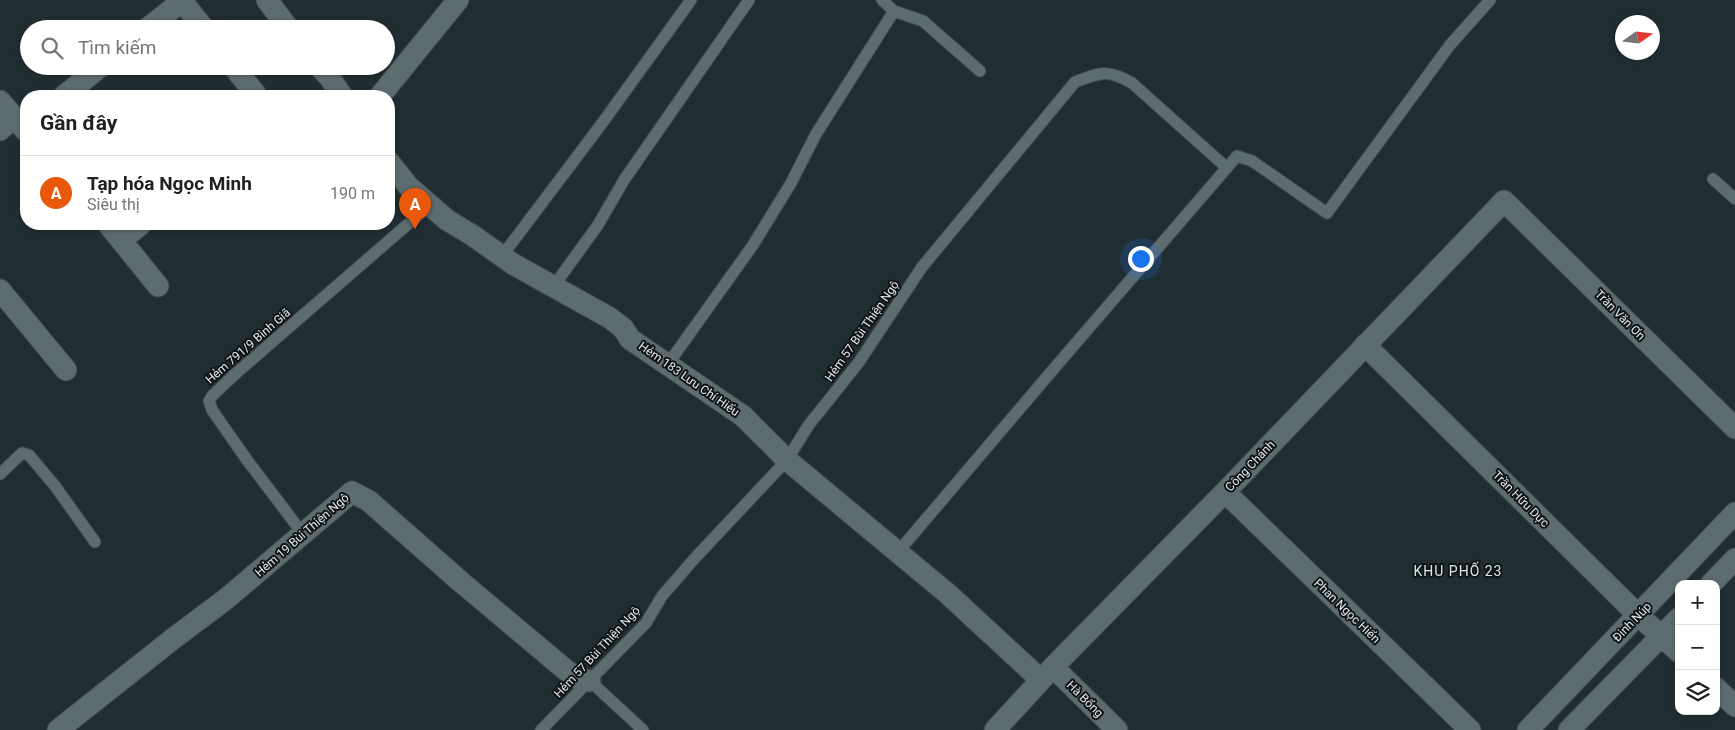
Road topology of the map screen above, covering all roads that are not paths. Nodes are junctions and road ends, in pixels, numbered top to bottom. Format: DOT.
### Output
graph roads {
  1 [pos="267,0"];
  2 [pos="458,0"];
  3 [pos="691,0"];
  4 [pos="749,0"];
  5 [pos="882,0"];
  6 [pos="1490,0"];
  7 [pos="894,11"];
  8 [pos="159,20"];
  9 [pos="197,20"];
  10 [pos="282,20"];
  11 [pos="980,71"];
  12 [pos="90,75"];
  13 [pos="240,75"];
  14 [pos="326,75"];
  15 [pos="71,90"];
  16 [pos="252,90"];
  17 [pos="337,90"];
  18 [pos="385,90"];
  19 [pos="0,102"];
  20 [pos="18,127"];
  21 [pos="1227,168"];
  22 [pos="395,170"];
  23 [pos="1713,179"];
  24 [pos="1735,199"];
  25 [pos="1504,201"];
  26 [pos="430,205"];
  27 [pos="113,230"];
  28 [pos="134,230"];
  29 [pos="122,240"];
  30 [pos="502,256"];
  31 [pos="158,286"];
  32 [pos="553,287"];
  33 [pos="0,290"];
  34 [pos="1365,345"];
  35 [pos="668,364"];
  36 [pos="66,370"];
  37 [pos="1735,428"];
  38 [pos="787,460"];
  39 [pos="0,474"];
  40 [pos="1225,492"];
  41 [pos="1735,513"];
  42 [pos="303,534"];
  43 [pos="95,542"];
  44 [pos="898,552"];
  45 [pos="1735,559"];
  46 [pos="1715,580"];
  47 [pos="1639,616"];
  48 [pos="1675,622"];
  49 [pos="1662,635"];
  50 [pos="1675,648"];
  51 [pos="1047,674"];
  52 [pos="590,681"];
  53 [pos="1720,692"];
  54 [pos="1735,706"];
  55 [pos="58,730"];
  56 [pos="540,730"];
  57 [pos="643,730"];
  58 [pos="995,730"];
  59 [pos="1117,730"];
  60 [pos="1470,730"];
  61 [pos="1528,730"];
  62 [pos="1569,730"];
  1 -- 10 [label="street"];
  2 -- 18 [label="street"];
  3 -- 30 [label="lane"];
  4 -- 32 [label="lane"];
  5 -- 7 [label="lane"];
  6 -- 21 [label="lane"];
  7 -- 11 [label="lane"];
  7 -- 35 [label="lane"];
  8 -- 9 [label="street"];
  12 -- 15 [label="street"];
  13 -- 16 [label="street"];
  14 -- 17 [label="street"];
  19 -- 20 [label="street"];
  21 -- 38 [label="lane, Hẻm 57 Bùi Thiện Ngộ"];
  21 -- 44 [label="lane"];
  22 -- 26 [label="street, Hẻm 183 Lưu Chí Hiếu"];
  23 -- 24 [label="lane"];
  25 -- 34 [label="street, Công Chánh"];
  25 -- 37 [label="street, Trần Văn Ơn"];
  26 -- 30 [label="street, Hẻm 183 Lưu Chí Hiếu"];
  26 -- 42 [label="lane, Hẻm 791/9 Bình Giã"];
  27 -- 29 [label="street"];
  28 -- 29 [label="street"];
  29 -- 31 [label="street"];
  30 -- 32 [label="street, Hẻm 183 Lưu Chí Hiếu"];
  32 -- 35 [label="street, Hẻm 183 Lưu Chí Hiếu"];
  33 -- 36 [label="street"];
  34 -- 40 [label="street, Công Chánh"];
  34 -- 47 [label="street, Trần Hữu Dực"];
  35 -- 38 [label="street, Hẻm 183 Lưu Chí Hiếu"];
  38 -- 44 [label="street, Hẻm 183 Lưu Chí Hiếu"];
  38 -- 52 [label="lane, Hẻm 57 Bùi Thiện Ngộ"];
  39 -- 43 [label="lane"];
  40 -- 51 [label="street, Công Chánh"];
  40 -- 60 [label="street, Phan Ngọc Hiển"];
  41 -- 47 [label="street, Đinh Núp"];
  42 -- 52 [label="street, Hẻm 19 Bùi Thiện Ngộ"];
  42 -- 55 [label="street, Hẻm 19 Bùi Thiện Ngộ"];
  44 -- 51 [label="street, Hẻm 183 Lưu Chí Hiếu"];
  45 -- 46 [label="street"];
  47 -- 49 [label="street, Trần Hữu Dực"];
  47 -- 61 [label="street, Đinh Núp"];
  48 -- 49 [label="street"];
  49 -- 50 [label="street, Trần Hữu Dực"];
  49 -- 62 [label="street"];
  51 -- 58 [label="street, Công Chánh"];
  51 -- 59 [label="street, Hà Bổng"];
  52 -- 56 [label="lane, Hẻm 57 Bùi Thiện Ngộ"];
  52 -- 57 [label="lane"];
  53 -- 54 [label="street"];
}
